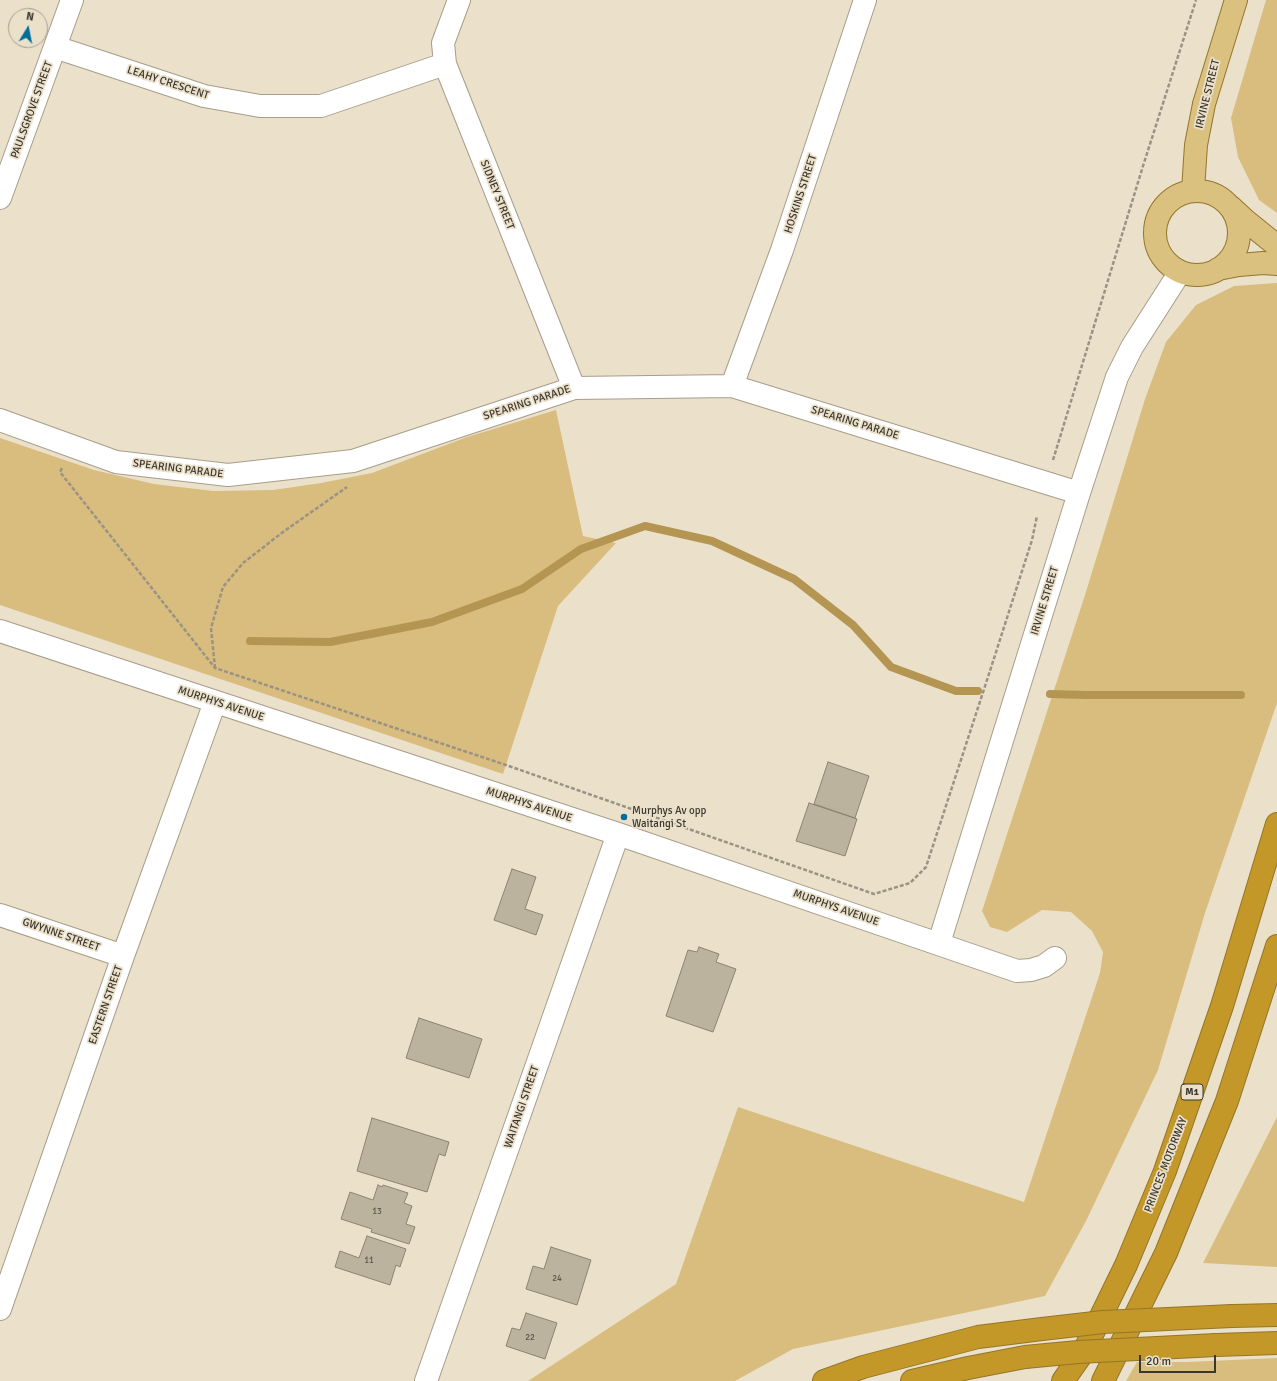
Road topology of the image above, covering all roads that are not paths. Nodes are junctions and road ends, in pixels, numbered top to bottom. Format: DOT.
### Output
graph roads {
  1 [pos="72,0"];
  2 [pos="459,0"];
  3 [pos="865,0"];
  4 [pos="1236,0"];
  5 [pos="55,47"];
  6 [pos="445,64"];
  7 [pos="1193,190"];
  8 [pos="0,198"];
  9 [pos="1228,203"];
  10 [pos="1277,246"];
  11 [pos="1277,264"];
  12 [pos="1218,269"];
  13 [pos="1180,272"];
  14 [pos="732,386"];
  15 [pos="574,388"];
  16 [pos="0,420"];
  17 [pos="1079,493"];
  18 [pos="0,631"];
  19 [pos="215,702"];
  20 [pos="1277,824"];
  21 [pos="618,834"];
  22 [pos="0,915"];
  23 [pos="939,944"];
  24 [pos="1277,946"];
  25 [pos="123,956"];
  26 [pos="1055,958"];
  27 [pos="1277,986"];
  28 [pos="1226,1101"];
  29 [pos="0,1309"];
  30 [pos="1277,1315"];
  31 [pos="1277,1343"];
  32 [pos="1084,1350"];
  33 [pos="426,1381"];
  34 [pos="824,1381"];
  35 [pos="912,1381"];
  36 [pos="1053,1381"];
  37 [pos="1063,1381"];
  38 [pos="1103,1381"];
  1 -- 5 [label="street, PAULSGROVE STREET"];
  2 -- 6 [label="street, SIDNEY STREET"];
  3 -- 14 [label="street, HOSKINS STREET"];
  4 -- 7 [label="main road, IRVINE STREET"];
  5 -- 6 [label="street, LEAHY CRESCENT"];
  5 -- 8 [label="street, PAULSGROVE STREET"];
  6 -- 15 [label="street, SIDNEY STREET"];
  7 -- 9 [label="main road"];
  7 -- 13 [label="main road"];
  9 -- 10 [label="main road"];
  9 -- 12 [label="main road"];
  11 -- 12 [label="main road"];
  12 -- 13 [label="main road"];
  13 -- 17 [label="street, IRVINE STREET"];
  14 -- 15 [label="street, SPEARING PARADE"];
  14 -- 17 [label="street, SPEARING PARADE"];
  15 -- 16 [label="street, SPEARING PARADE"];
  17 -- 23 [label="street, IRVINE STREET"];
  18 -- 19 [label="street, MURPHYS AVENUE"];
  19 -- 21 [label="street, MURPHYS AVENUE"];
  19 -- 25 [label="street, EASTERN STREET"];
  20 -- 32 [label="highway, PRINCES MOTORWAY / M1"];
  21 -- 23 [label="street, MURPHYS AVENUE"];
  21 -- 33 [label="street, WAITANGI STREET"];
  22 -- 25 [label="street, GWYNNE STREET"];
  23 -- 26 [label="street, MURPHYS AVENUE"];
  24 -- 28 [label="highway"];
  25 -- 29 [label="street, EASTERN STREET"];
  27 -- 28 [label="highway"];
  28 -- 38 [label="highway"];
  30 -- 34 [label="highway, bridge"];
  31 -- 35 [label="highway, bridge"];
  32 -- 36 [label="highway"];
  32 -- 37 [label="highway, PRINCES MOTORWAY / M1"];
}
